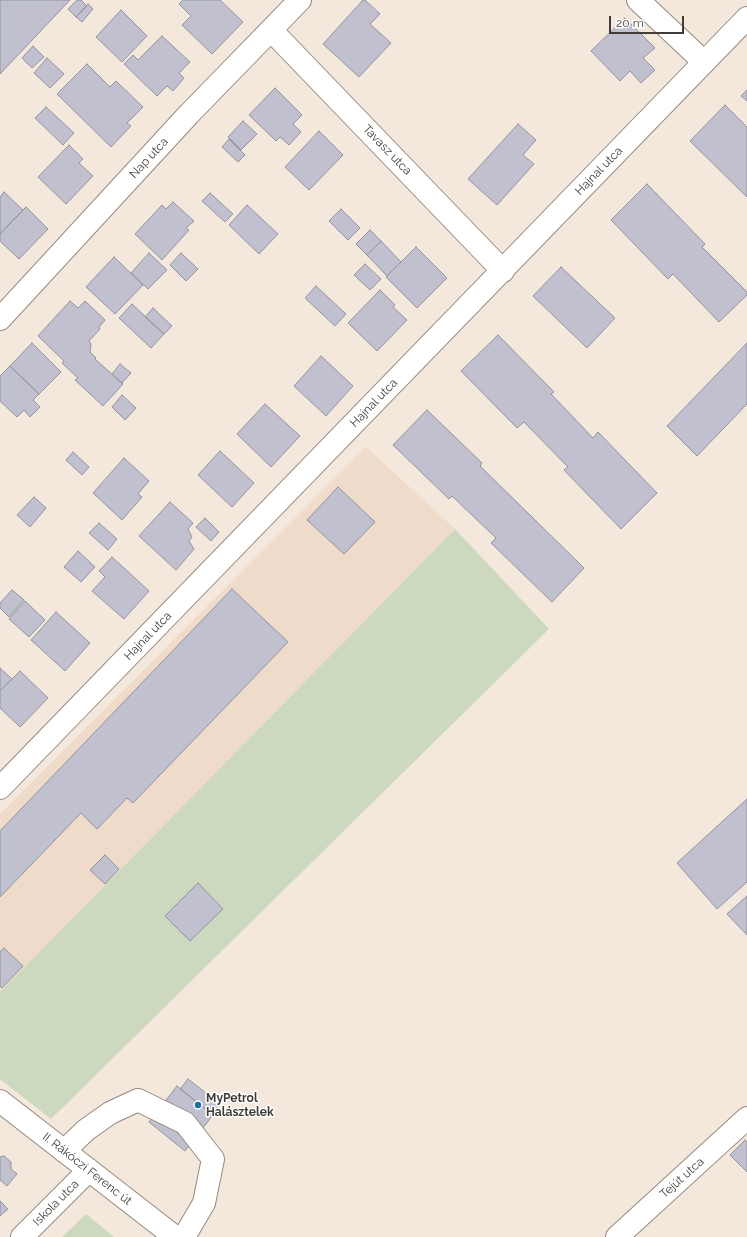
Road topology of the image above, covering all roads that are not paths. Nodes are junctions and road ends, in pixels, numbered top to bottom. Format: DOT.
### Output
graph roads {
  1 [pos="300,0"];
  2 [pos="638,0"];
  3 [pos="747,18"];
  4 [pos="271,30"];
  5 [pos="704,62"];
  6 [pos="503,271"];
  7 [pos="0,319"];
  8 [pos="0,788"];
  9 [pos="0,1100"];
  10 [pos="747,1118"];
  11 [pos="64,1151"];
  12 [pos="89,1170"];
  13 [pos="22,1237"];
  14 [pos="175,1237"];
  15 [pos="184,1237"];
  16 [pos="617,1237"];
  1 -- 4 [label="street, Nap utca"];
  2 -- 5 [label="street"];
  3 -- 5 [label="street, Hajnal utca"];
  4 -- 6 [label="street, Tavasz utca"];
  4 -- 7 [label="street, Nap utca"];
  5 -- 6 [label="street, Hajnal utca"];
  6 -- 8 [label="street, Hajnal utca"];
  9 -- 11 [label="street, II. Rákóczi Ferenc út"];
  10 -- 16 [label="street, Tejút utca"];
  11 -- 12 [label="street, II. Rákóczi Ferenc út"];
  11 -- 15 [label="street"];
  12 -- 13 [label="street, Iskola utca"];
  12 -- 14 [label="street, II. Rákóczi Ferenc út"];
}
